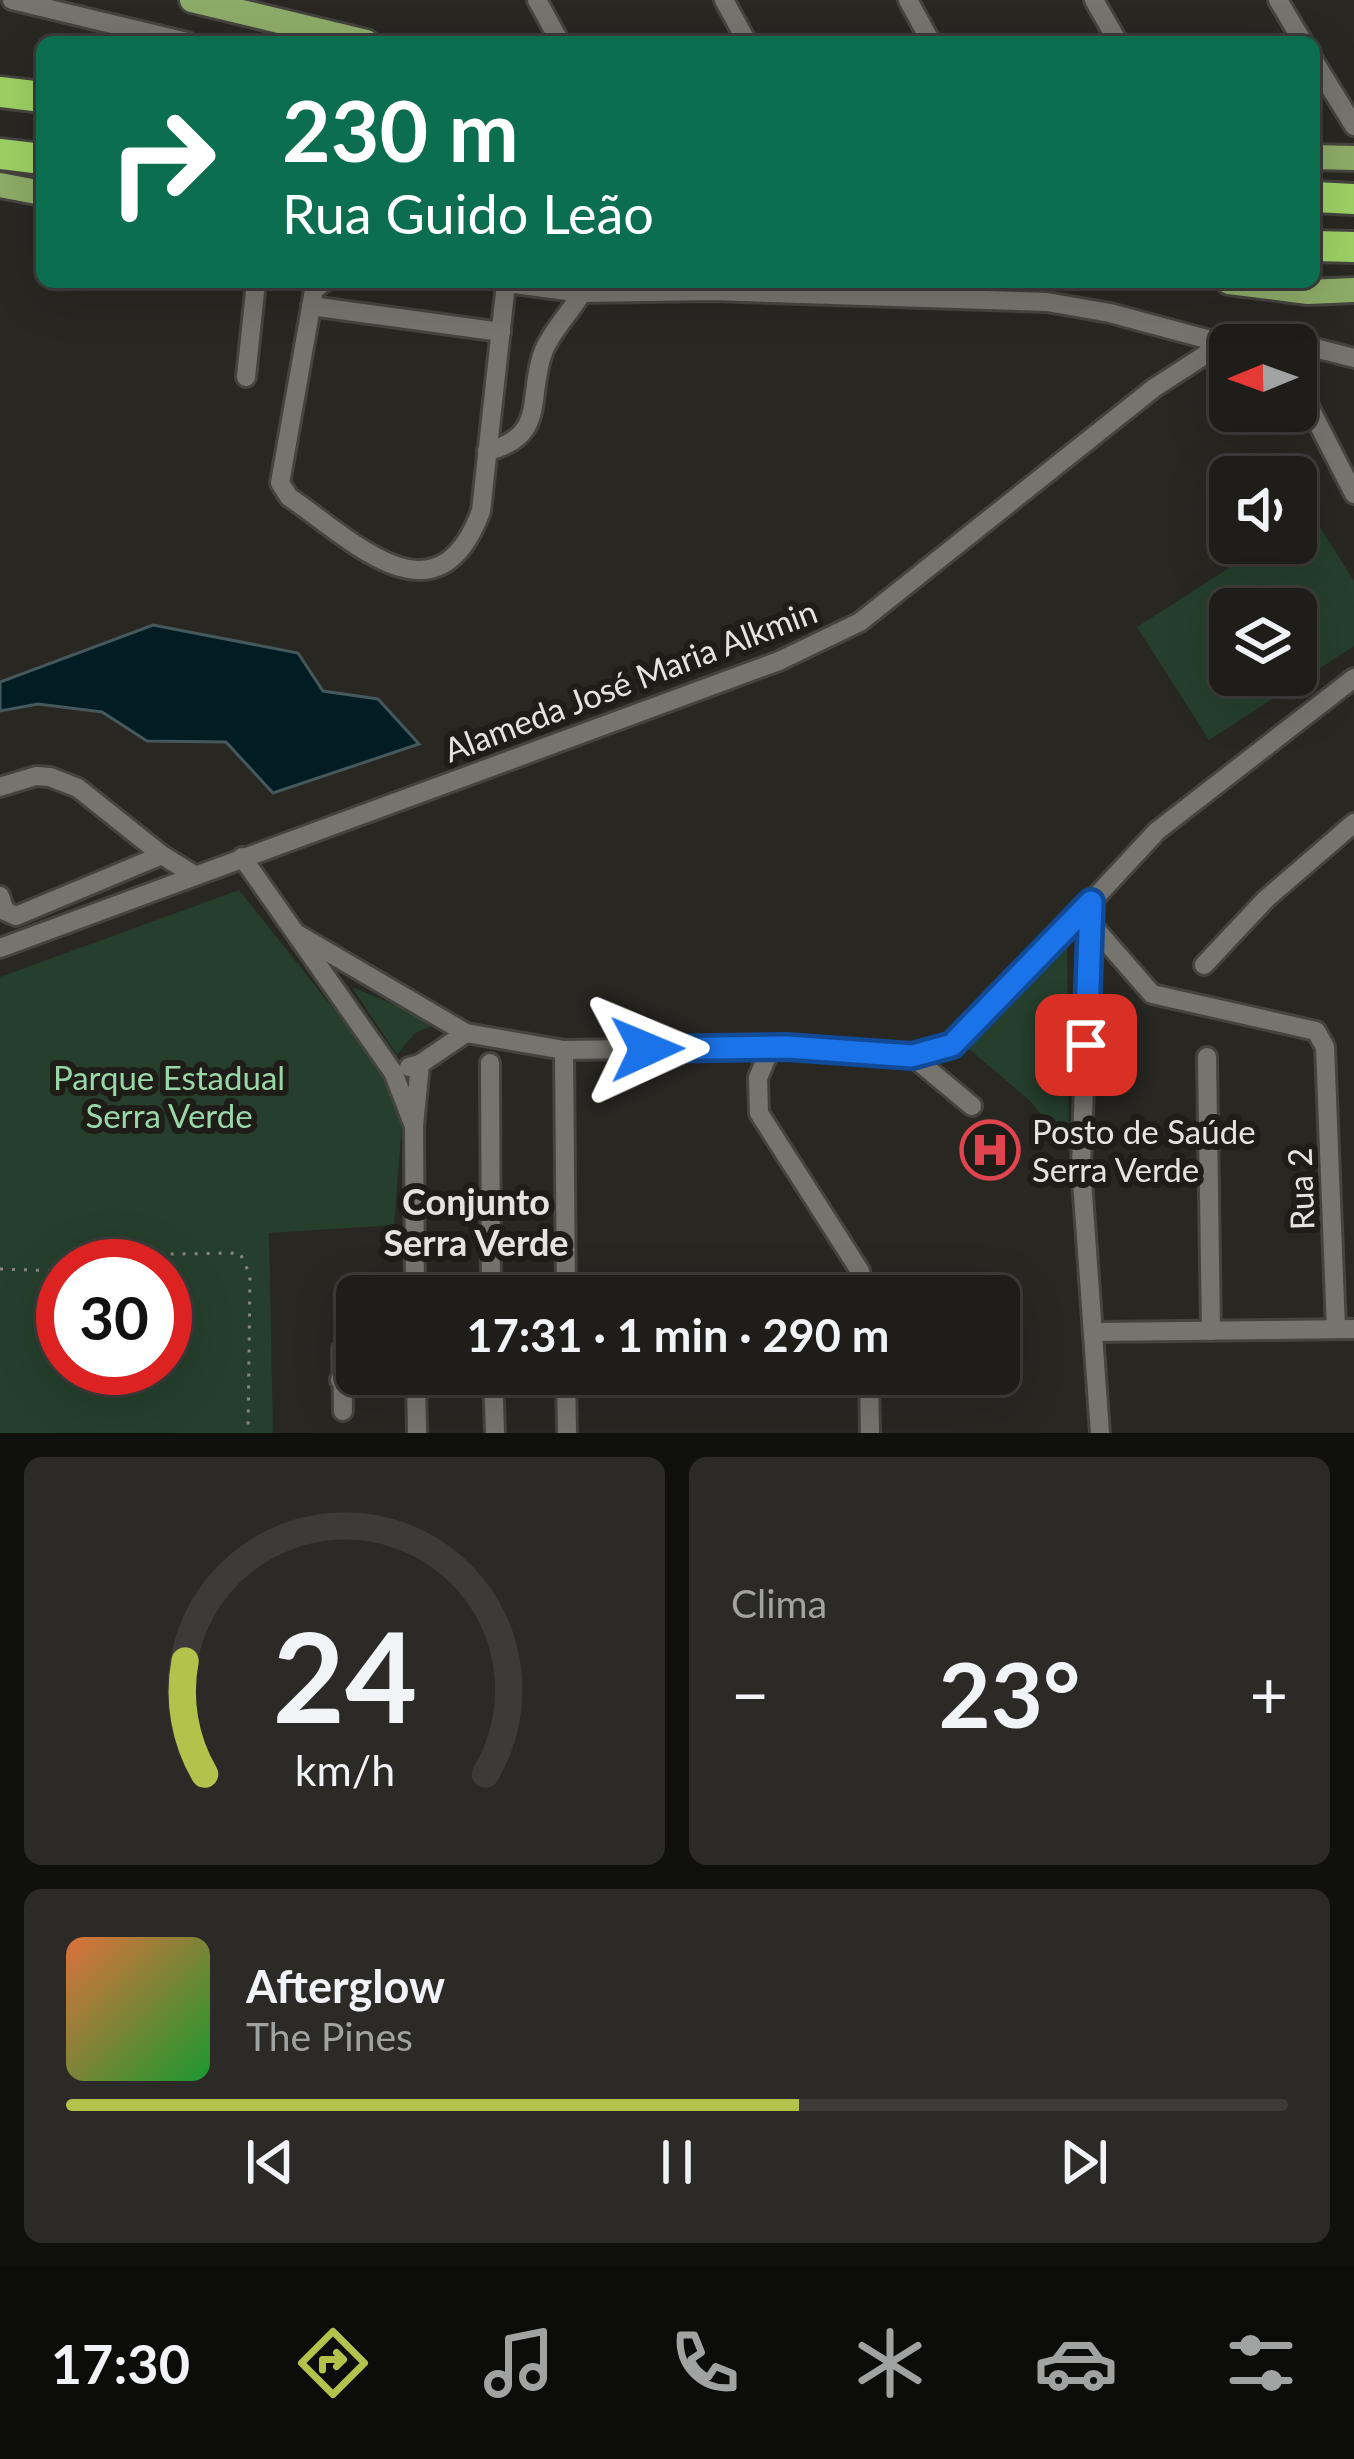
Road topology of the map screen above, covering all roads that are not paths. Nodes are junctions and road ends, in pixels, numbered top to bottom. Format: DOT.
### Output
graph roads {
  1 [pos="12,0"];
  2 [pos="192,0"];
  3 [pos="724,0"];
  4 [pos="908,0"];
  5 [pos="1094,0"];
  6 [pos="1278,0"];
  7 [pos="544,2"];
  8 [pos="162,36"];
  9 [pos="341,36"];
  10 [pos="558,36"];
  11 [pos="744,36"];
  12 [pos="929,36"];
  13 [pos="1115,36"];
  14 [pos="1299,36"];
  15 [pos="1320,70"];
  16 [pos="0,92"];
  17 [pos="36,97"];
  18 [pos="1350,112"];
  19 [pos="0,154"];
  20 [pos="1320,157"];
  21 [pos="1354,158"];
  22 [pos="36,159"];
  23 [pos="0,185"];
  24 [pos="36,192"];
  25 [pos="1320,197"];
  26 [pos="1354,199"];
  27 [pos="1320,246"];
  28 [pos="1354,247"];
  29 [pos="255,288"];
  30 [pos="316,288"];
  31 [pos="503,288"];
  32 [pos="1276,288"];
  33 [pos="598,289"];
  34 [pos="1354,290"];
  35 [pos="311,306"];
  36 [pos="501,332"];
  37 [pos="1209,340"];
  38 [pos="1209,355"];
  39 [pos="246,377"];
  40 [pos="1317,419"];
  41 [pos="488,451"];
  42 [pos="1351,481"];
  43 [pos="1354,678"];
  44 [pos="0,787"];
  45 [pos="1354,823"];
  46 [pos="161,855"];
  47 [pos="242,857"];
  48 [pos="194,875"];
  49 [pos="0,896"];
  50 [pos="1091,902"];
  51 [pos="1091,924"];
  52 [pos="299,934"];
  53 [pos="0,948"];
  54 [pos="1204,965"];
  55 [pos="361,973"];
  56 [pos="337,990"];
  57 [pos="466,1033"];
  58 [pos="771,1047"];
  59 [pos="564,1050"];
  60 [pos="912,1056"];
  61 [pos="1207,1058"];
  62 [pos="490,1063"];
  63 [pos="420,1064"];
  64 [pos="393,1072"];
  65 [pos="972,1106"];
  66 [pos="414,1126"];
  67 [pos="416,1275"];
  68 [pos="491,1275"];
  69 [pos="566,1275"];
  70 [pos="861,1275"];
  71 [pos="1345,1329"];
  72 [pos="1211,1330"];
  73 [pos="1094,1332"];
  74 [pos="341,1395"];
  75 [pos="416,1395"];
  76 [pos="494,1395"];
  77 [pos="566,1395"];
  78 [pos="869,1395"];
  79 [pos="343,1411"];
  80 [pos="417,1433"];
  81 [pos="495,1433"];
  82 [pos="566,1433"];
  83 [pos="870,1433"];
  84 [pos="1100,1433"];
  1 -- 8 [label="street"];
  2 -- 9 [label="main road"];
  3 -- 11 [label="street"];
  4 -- 12 [label="street"];
  5 -- 13 [label="street"];
  6 -- 14 [label="street"];
  7 -- 10 [label="street"];
  15 -- 18 [label="street"];
  16 -- 17 [label="highway"];
  19 -- 22 [label="highway"];
  20 -- 21 [label="main road"];
  23 -- 24 [label="main road"];
  25 -- 26 [label="highway"];
  27 -- 28 [label="highway"];
  29 -- 39 [label="street"];
  30 -- 35 [label="street"];
  31 -- 36 [label="street"];
  32 -- 34 [label="main road"];
  33 -- 37 [label="street"];
  33 -- 41 [label="street"];
  35 -- 36 [label="street"];
  35 -- 41 [label="street"];
  36 -- 41 [label="street"];
  38 -- 47 [label="street, Alameda José Maria Alkmin"];
  40 -- 42 [label="street"];
  43 -- 50 [label="street"];
  44 -- 46 [label="street"];
  45 -- 54 [label="street"];
  46 -- 48 [label="street"];
  46 -- 49 [label="street"];
  47 -- 48 [label="street, Alameda José Maria Alkmin"];
  47 -- 52 [label="street"];
  48 -- 53 [label="street, Alameda José Maria Alkmin"];
  50 -- 51 [label="street"];
  50 -- 60 [label="street"];
  51 -- 71 [label="street, Rua 2"];
  51 -- 73 [label="street"];
  52 -- 55 [label="street"];
  52 -- 56 [label="street"];
  55 -- 56 [label="street"];
  55 -- 57 [label="street"];
  56 -- 64 [label="street"];
  57 -- 59 [label="street"];
  57 -- 63 [label="street"];
  58 -- 59 [label="street"];
  58 -- 60 [label="street"];
  58 -- 70 [label="street"];
  59 -- 69 [label="street"];
  60 -- 65 [label="street"];
  61 -- 72 [label="street"];
  62 -- 68 [label="street"];
  63 -- 64 [label="street"];
  63 -- 66 [label="street"];
  64 -- 66 [label="street"];
  66 -- 67 [label="street"];
  71 -- 72 [label="street"];
  72 -- 73 [label="street"];
  73 -- 84 [label="street"];
  74 -- 79 [label="street"];
  75 -- 80 [label="street"];
  76 -- 81 [label="street"];
  77 -- 82 [label="street"];
  78 -- 83 [label="street"];
}
